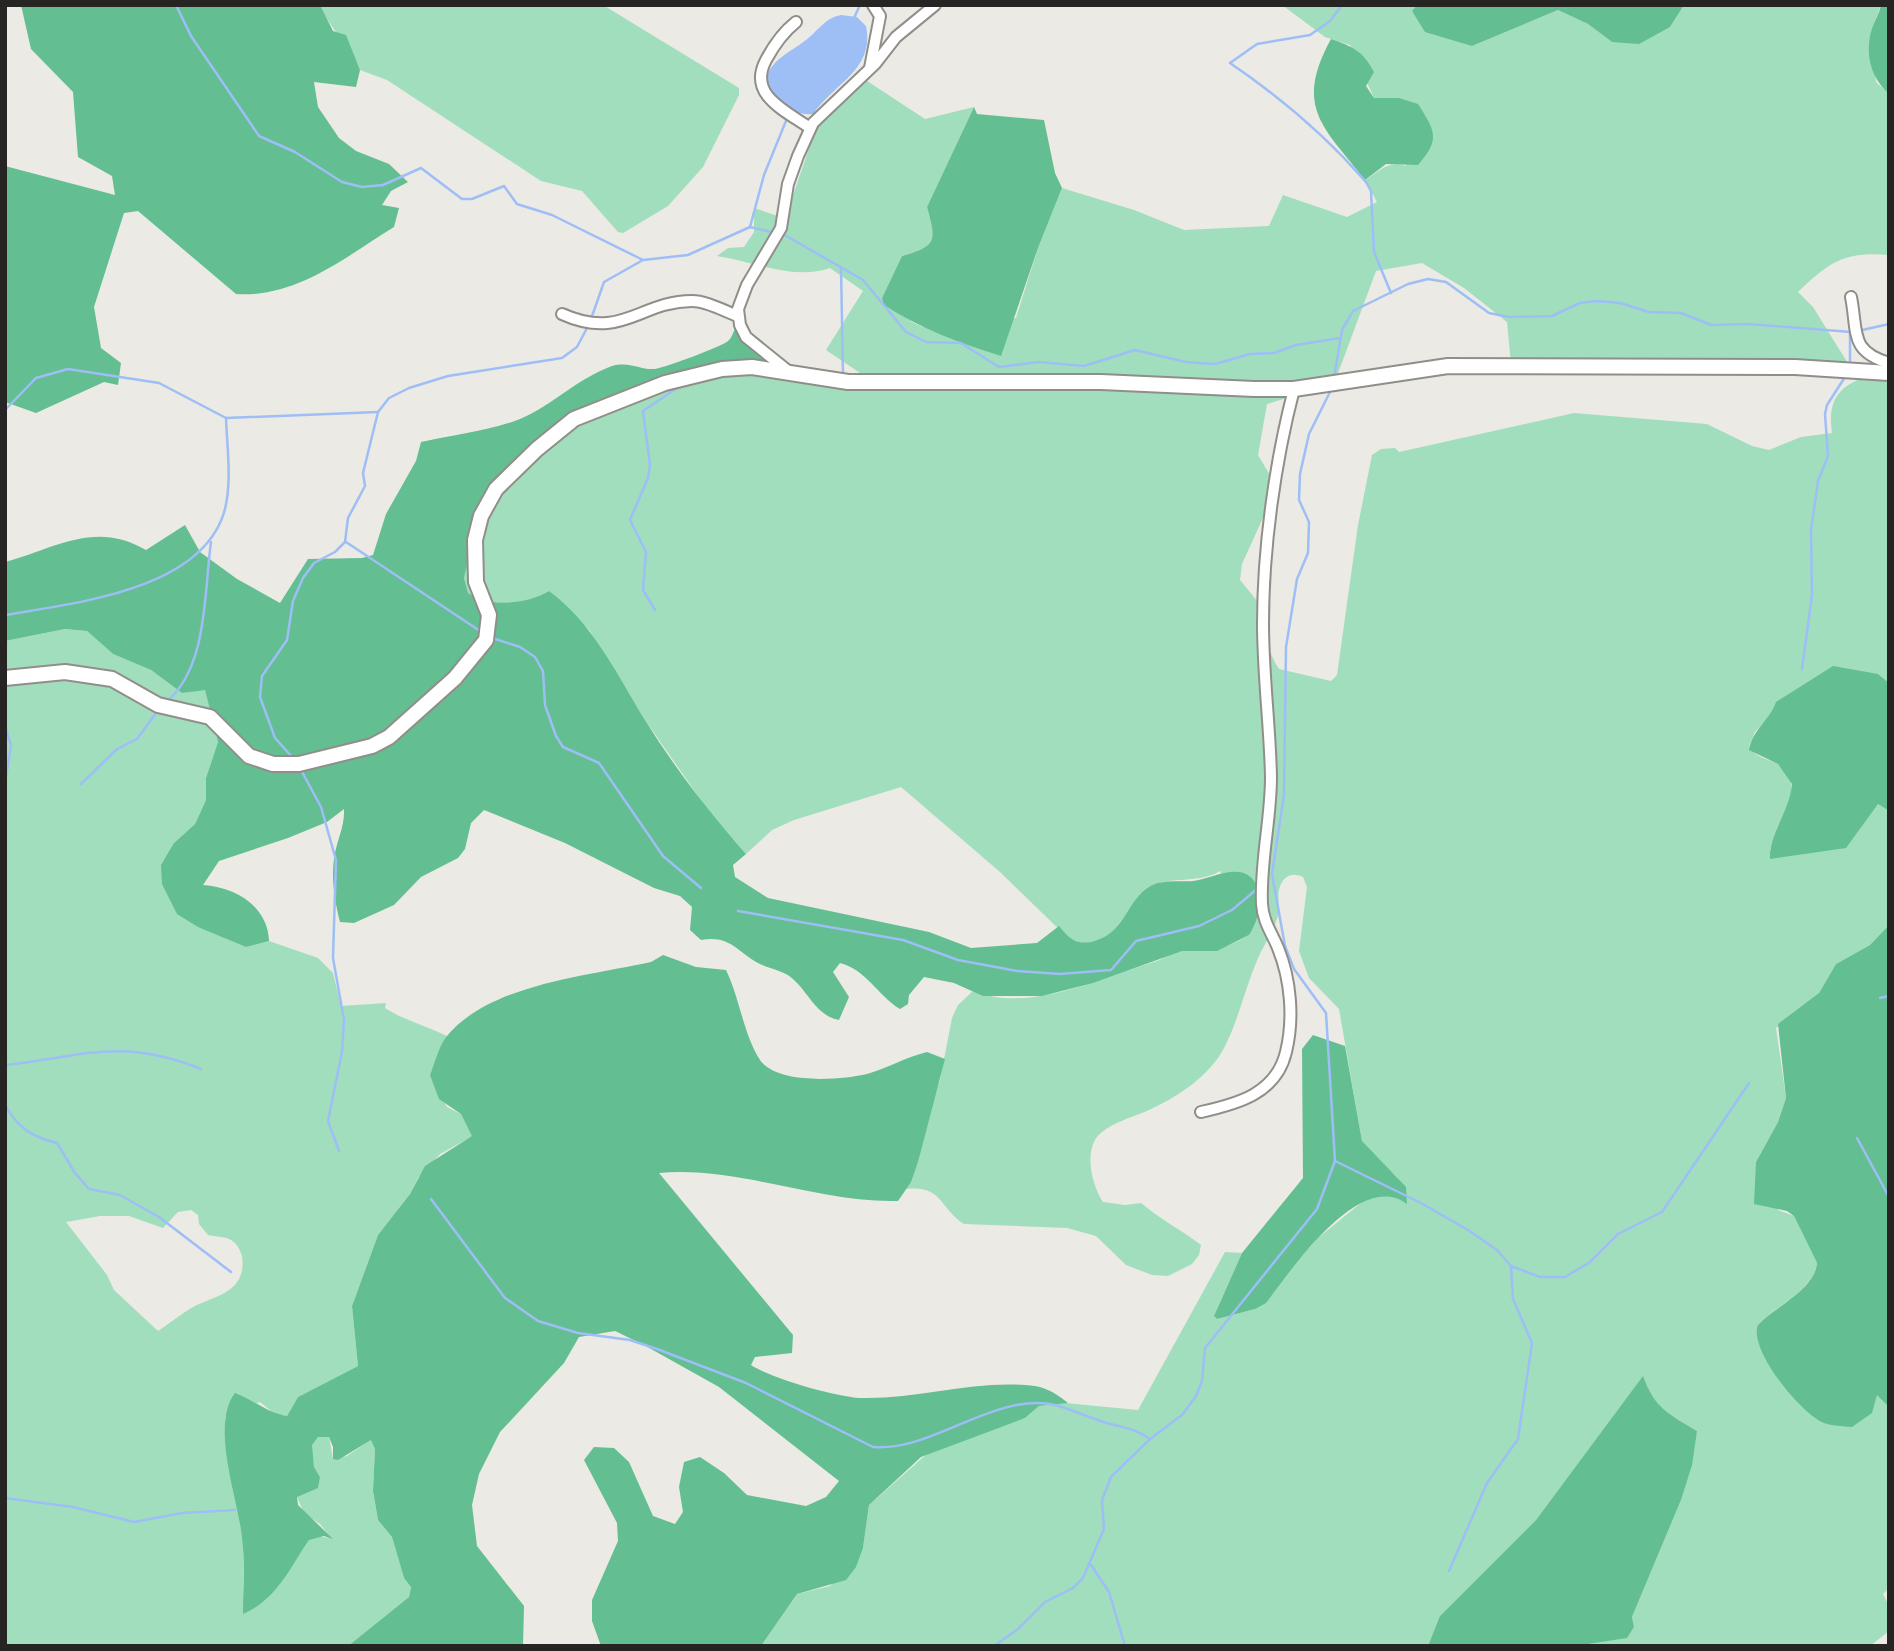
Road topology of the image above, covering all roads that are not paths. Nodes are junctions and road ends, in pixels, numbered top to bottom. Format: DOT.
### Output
graph roads {
  1 [pos="873,5"];
  2 [pos="935,5"];
  3 [pos="796,22"];
  4 [pos="869,70"];
  5 [pos="810,128"];
  6 [pos="1851,297"];
  7 [pos="562,314"];
  8 [pos="738,316"];
  9 [pos="1889,363"];
  10 [pos="1889,373"];
  11 [pos="792,376"];
  12 [pos="1294,389"];
  13 [pos="5,678"];
  14 [pos="1201,1112"];
  1 -- 4 [label="street"];
  2 -- 4 [label="street"];
  3 -- 5 [label="street"];
  4 -- 5 [label="street"];
  5 -- 8 [label="street"];
  6 -- 9 [label="street"];
  7 -- 8 [label="street"];
  8 -- 11 [label="street"];
  10 -- 12 [label="main road"];
  11 -- 12 [label="main road"];
  11 -- 13 [label="main road"];
  12 -- 14 [label="street"];
}
